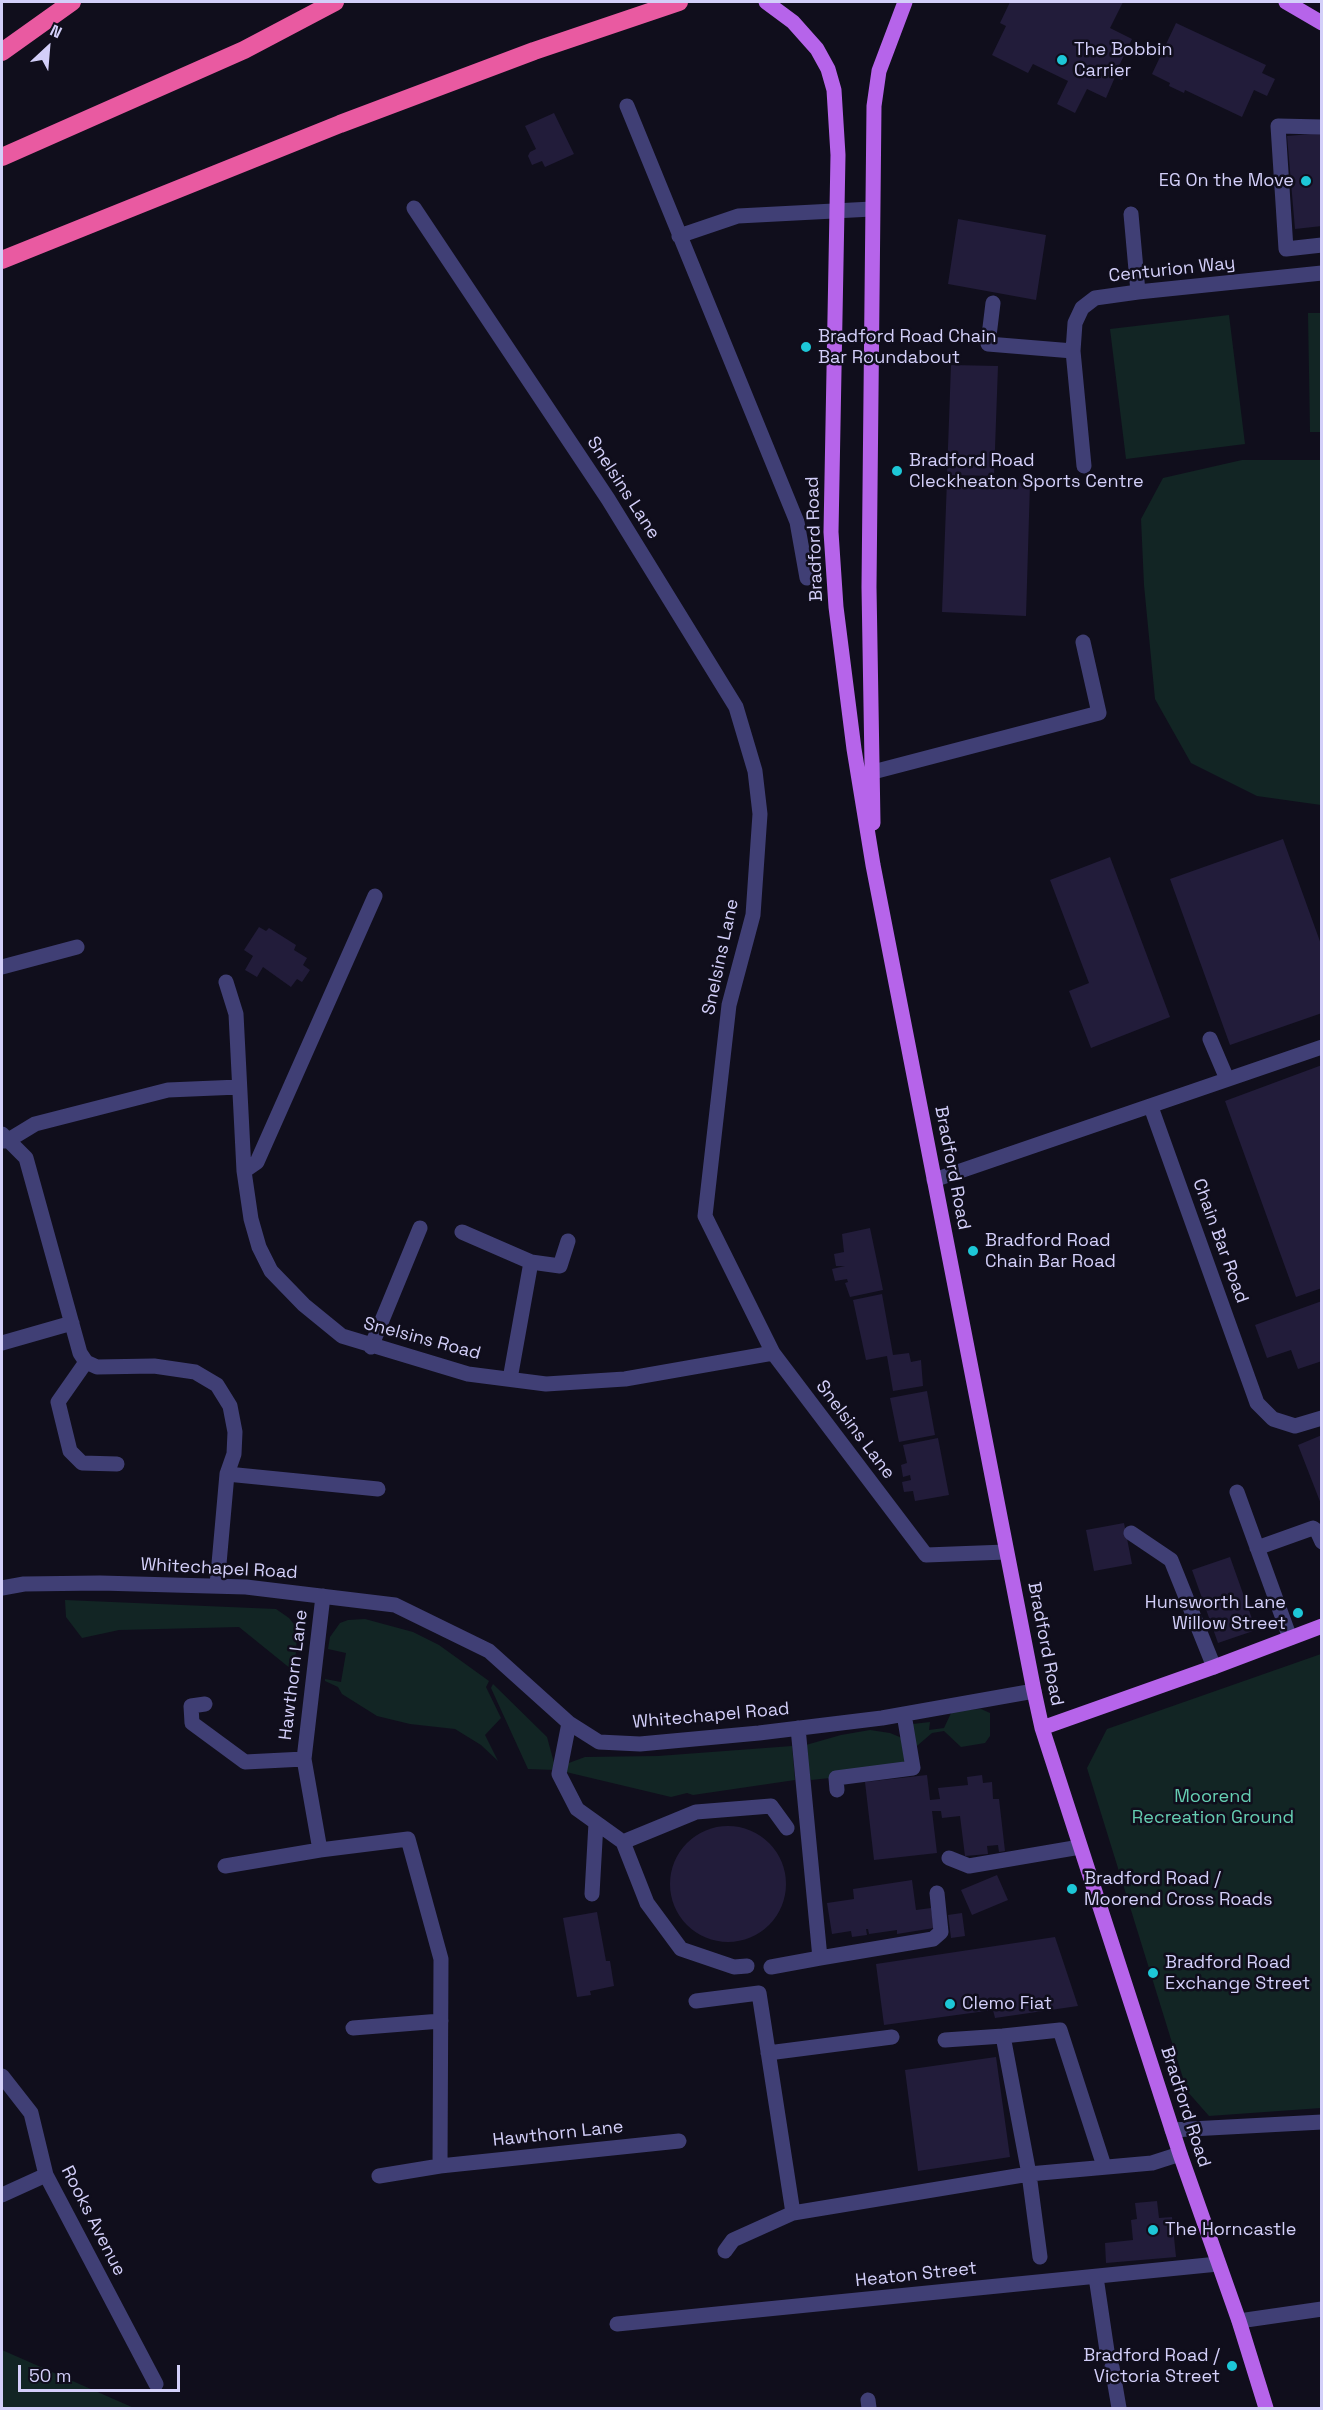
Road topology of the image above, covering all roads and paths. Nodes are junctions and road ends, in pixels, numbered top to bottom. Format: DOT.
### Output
graph roads {
  1 [pos="72,2"];
  2 [pos="335,2"];
  3 [pos="679,2"];
  4 [pos="766,2"];
  5 [pos="905,2"];
  6 [pos="1286,2"];
  7 [pos="1322,23"];
  8 [pos="2,52"];
  9 [pos="627,106"];
  10 [pos="1322,127"];
  11 [pos="2,157"];
  12 [pos="414,208"];
  13 [pos="872,209"];
  14 [pos="837,210"];
  15 [pos="1131,214"];
  16 [pos="679,236"];
  17 [pos="1322,245"];
  18 [pos="2,260"];
  19 [pos="1322,273"];
  20 [pos="1138,292"];
  21 [pos="993,303"];
  22 [pos="1073,351"];
  23 [pos="1084,466"];
  24 [pos="807,578"];
  25 [pos="1083,642"];
  26 [pos="873,772"];
  27 [pos="873,865"];
  28 [pos="375,896"];
  29 [pos="77,947"];
  30 [pos="2,967"];
  31 [pos="226,982"];
  32 [pos="1210,1039"];
  33 [pos="1322,1047"];
  34 [pos="1227,1079"];
  35 [pos="239,1087"];
  36 [pos="1151,1107"];
  37 [pos="3,1138"];
  38 [pos="244,1171"];
  39 [pos="934,1180"];
  40 [pos="420,1228"];
  41 [pos="462,1232"];
  42 [pos="568,1241"];
  43 [pos="531,1262"];
  44 [pos="72,1323"];
  45 [pos="2,1343"];
  46 [pos="371,1347"];
  47 [pos="773,1353"];
  48 [pos="86,1362"];
  49 [pos="510,1379"];
  50 [pos="1322,1418"];
  51 [pos="117,1464"];
  52 [pos="227,1474"];
  53 [pos="378,1489"];
  54 [pos="1237,1492"];
  55 [pos="1131,1533"];
  56 [pos="1322,1542"];
  57 [pos="1257,1548"];
  58 [pos="1006,1552"];
  59 [pos="217,1586"];
  60 [pos="2,1588"];
  61 [pos="323,1596"];
  62 [pos="1322,1626"];
  63 [pos="1290,1638"];
  64 [pos="1214,1667"];
  65 [pos="1034,1691"];
  66 [pos="205,1704"];
  67 [pos="904,1714"];
  68 [pos="569,1723"];
  69 [pos="798,1728"];
  70 [pos="1042,1728"];
  71 [pos="304,1759"];
  72 [pos="837,1790"];
  73 [pos="596,1823"];
  74 [pos="787,1828"];
  75 [pos="623,1842"];
  76 [pos="1080,1847"];
  77 [pos="320,1850"];
  78 [pos="949,1858"];
  79 [pos="225,1866"];
  80 [pos="937,1893"];
  81 [pos="592,1894"];
  82 [pos="820,1958"];
  83 [pos="747,1966"];
  84 [pos="771,1966"];
  85 [pos="696,2001"];
  86 [pos="441,2021"];
  87 [pos="353,2028"];
  88 [pos="1003,2036"];
  89 [pos="892,2037"];
  90 [pos="945,2040"];
  91 [pos="768,2053"];
  92 [pos="2,2076"];
  93 [pos="1322,2122"];
  94 [pos="1172,2130"];
  95 [pos="679,2141"];
  96 [pos="1180,2154"];
  97 [pos="440,2166"];
  98 [pos="1104,2166"];
  99 [pos="1029,2174"];
  100 [pos="46,2175"];
  101 [pos="379,2176"];
  102 [pos="2,2195"];
  103 [pos="793,2213"];
  104 [pos="725,2251"];
  105 [pos="1040,2257"];
  106 [pos="1218,2264"];
  107 [pos="1096,2277"];
  108 [pos="1322,2309"];
  109 [pos="1239,2321"];
  110 [pos="617,2324"];
  111 [pos="1107,2351"];
  112 [pos="1112,2367"];
  113 [pos="156,2384"];
  114 [pos="1119,2409"];
  115 [pos="1266,2409"];
  1 -- 8 [label="highway"];
  2 -- 11 [label="highway"];
  3 -- 18 [label="highway"];
  4 -- 14 [label="main road, Bradford Road"];
  5 -- 13 [label="main road, Bradford Road"];
  6 -- 7 [label="main road"];
  9 -- 16 [label="street, Bradford Road"];
  10 -- 17 [label="street"];
  12 -- 47 [label="street, Snelsins Lane"];
  13 -- 14 [label="street"];
  13 -- 26 [label="main road, Bradford Road"];
  14 -- 16 [label="street"];
  14 -- 27 [label="main road, Bradford Road"];
  15 -- 20 [label="street"];
  16 -- 24 [label="street, Bradford Road"];
  19 -- 20 [label="street, Centurion Way"];
  20 -- 22 [label="street, Centurion Way"];
  21 -- 22 [label="street"];
  22 -- 23 [label="street, Centurion Way"];
  25 -- 26 [label="street"];
  26 -- 27 [label="main road, Bradford Road"];
  27 -- 39 [label="main road, Bradford Road"];
  28 -- 38 [label="street"];
  29 -- 30 [label="street"];
  31 -- 35 [label="street, Snelsins Road"];
  32 -- 34 [label="street"];
  33 -- 34 [label="street"];
  34 -- 36 [label="street"];
  35 -- 37 [label="street"];
  35 -- 38 [label="street, Snelsins Road"];
  36 -- 39 [label="street"];
  36 -- 50 [label="street, Chain Bar Road"];
  37 -- 44 [label="street"];
  38 -- 46 [label="street, Snelsins Road"];
  39 -- 58 [label="main road, Bradford Road"];
  40 -- 46 [label="street"];
  41 -- 43 [label="street"];
  42 -- 43 [label="street"];
  43 -- 49 [label="street"];
  44 -- 45 [label="street"];
  44 -- 48 [label="street"];
  46 -- 49 [label="street, Snelsins Road"];
  47 -- 49 [label="street, Snelsins Road"];
  47 -- 58 [label="street, Snelsins Lane"];
  48 -- 51 [label="street"];
  48 -- 52 [label="street"];
  52 -- 53 [label="street"];
  52 -- 59 [label="street"];
  54 -- 57 [label="street"];
  55 -- 64 [label="street"];
  56 -- 57 [label="street"];
  57 -- 63 [label="street"];
  58 -- 65 [label="main road, Bradford Road"];
  59 -- 60 [label="street, Whitechapel Road"];
  59 -- 61 [label="street, Whitechapel Road"];
  61 -- 68 [label="street, Whitechapel Road"];
  61 -- 71 [label="street, Hawthorn Lane"];
  62 -- 63 [label="main road"];
  63 -- 64 [label="main road"];
  64 -- 70 [label="main road"];
  65 -- 67 [label="street, Whitechapel Road"];
  65 -- 70 [label="main road, Bradford Road"];
  66 -- 71 [label="street, Hawthorn Lane"];
  67 -- 69 [label="street, Whitechapel Road"];
  67 -- 72 [label="street"];
  68 -- 69 [label="street, Whitechapel Road"];
  68 -- 73 [label="street"];
  69 -- 82 [label="street"];
  70 -- 76 [label="main road, Bradford Road"];
  71 -- 77 [label="street, Hawthorn Lane"];
  73 -- 75 [label="street"];
  73 -- 81 [label="street"];
  74 -- 75 [label="street"];
  75 -- 83 [label="street"];
  76 -- 78 [label="street"];
  76 -- 94 [label="main road, Bradford Road"];
  77 -- 79 [label="street"];
  77 -- 86 [label="street"];
  80 -- 82 [label="street"];
  82 -- 84 [label="street"];
  85 -- 91 [label="street"];
  86 -- 87 [label="street"];
  86 -- 97 [label="street"];
  88 -- 90 [label="street"];
  88 -- 98 [label="street"];
  88 -- 99 [label="street"];
  89 -- 91 [label="street"];
  91 -- 103 [label="street"];
  92 -- 100 [label="street, Rooks Avenue"];
  93 -- 94 [label="street"];
  94 -- 96 [label="main road, Bradford Road"];
  95 -- 97 [label="street, Hawthorn Lane"];
  96 -- 98 [label="street"];
  96 -- 106 [label="main road, Bradford Road"];
  97 -- 101 [label="street, Hawthorn Lane"];
  98 -- 99 [label="street"];
  99 -- 103 [label="street"];
  99 -- 105 [label="street"];
  100 -- 102 [label="street"];
  100 -- 113 [label="street, Rooks Avenue"];
  103 -- 104 [label="street"];
  106 -- 107 [label="street, Heaton Street"];
  106 -- 109 [label="main road, Bradford Road"];
  107 -- 110 [label="street, Heaton Street"];
  107 -- 111 [label="street"];
  108 -- 109 [label="street"];
  109 -- 115 [label="main road, Bradford Road"];
  112 -- 114 [label="street"];
}
